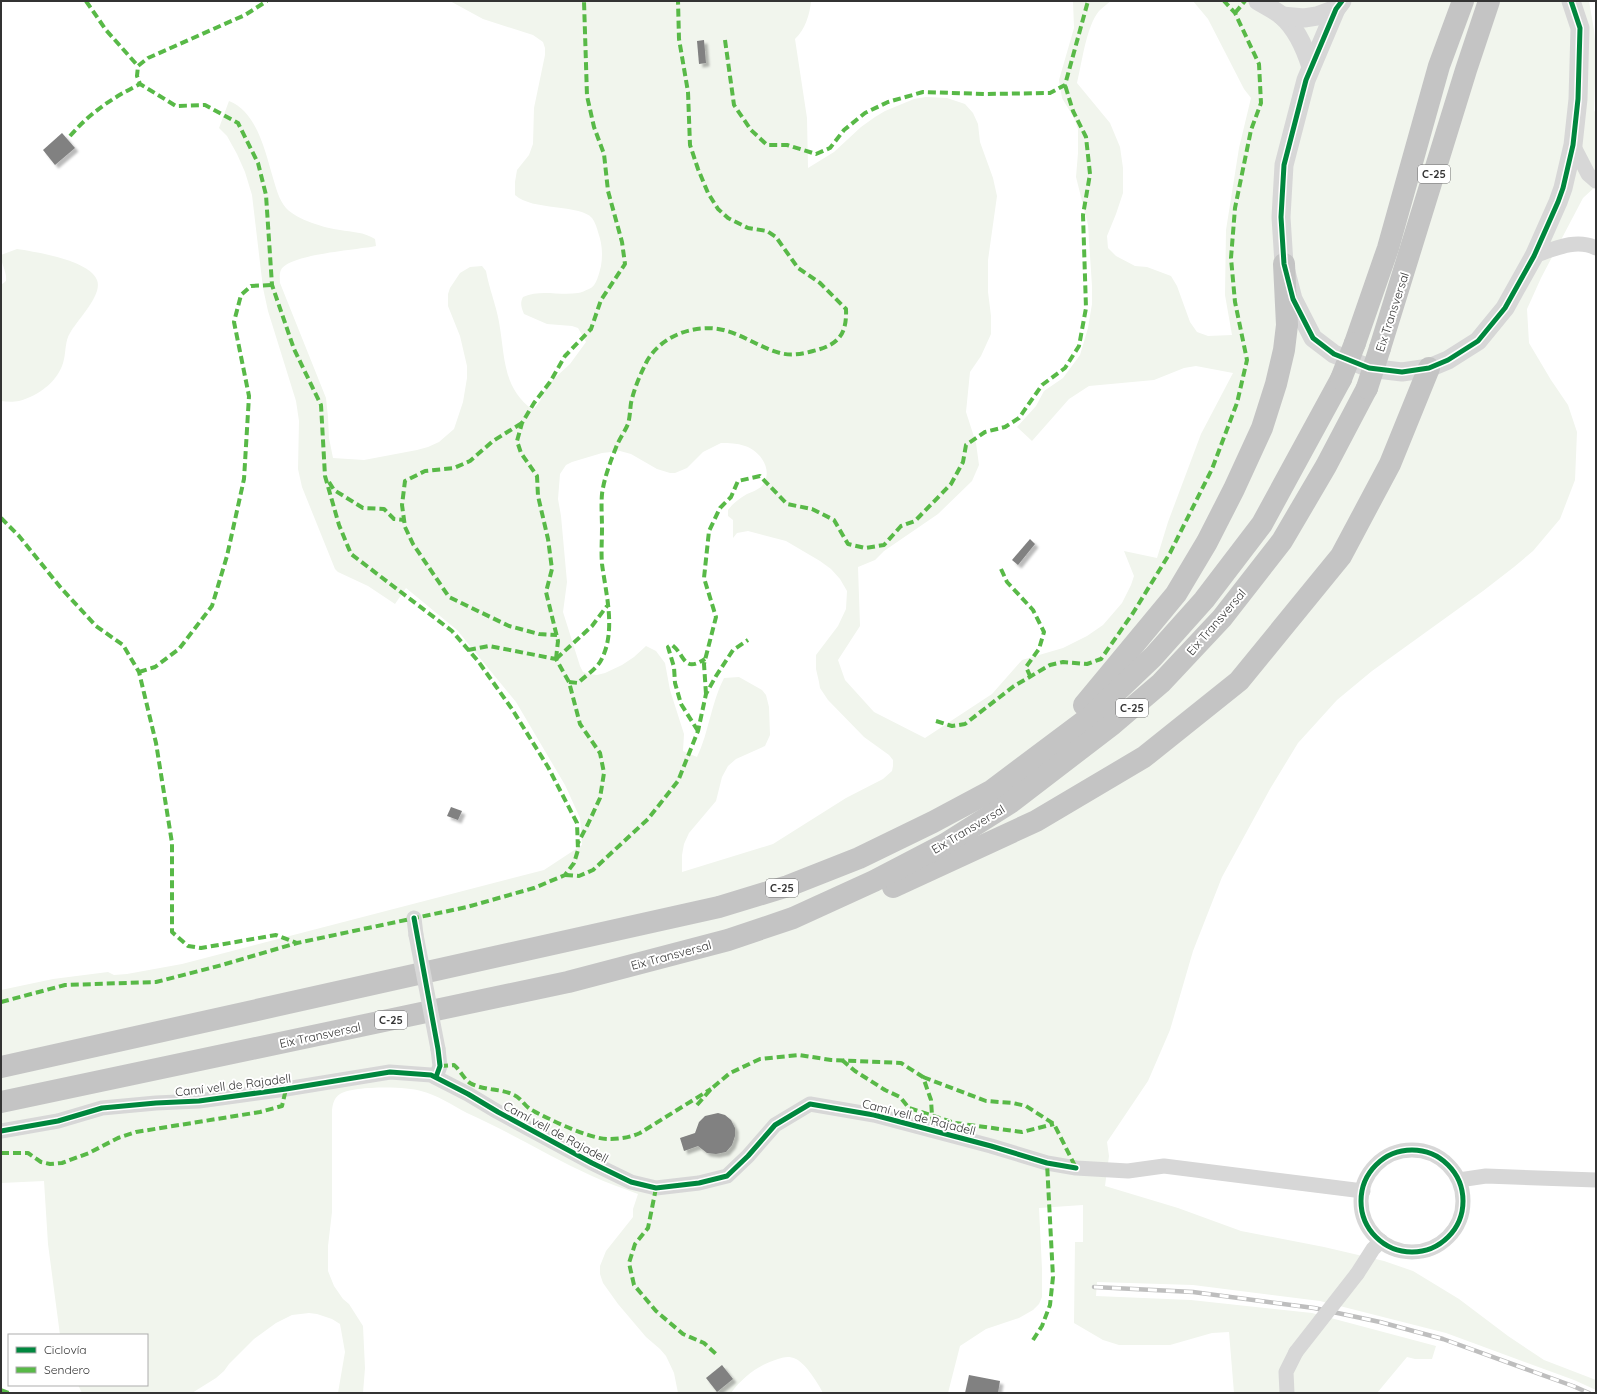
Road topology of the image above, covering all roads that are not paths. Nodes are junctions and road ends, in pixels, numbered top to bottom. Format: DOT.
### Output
graph roads {
  1 [pos="1258,1"];
  2 [pos="1463,1"];
  3 [pos="1490,1"];
  4 [pos="1571,1"];
  5 [pos="1339,5"];
  6 [pos="1282,16"];
  7 [pos="1311,67"];
  8 [pos="1573,145"];
  9 [pos="1596,181"];
  10 [pos="1596,248"];
  11 [pos="1534,256"];
  12 [pos="1284,264"];
  13 [pos="1429,368"];
  14 [pos="991,791"];
  15 [pos="414,918"];
  16 [pos="793,918"];
  17 [pos="1,1067"];
  18 [pos="436,1077"];
  19 [pos="1,1102"];
  20 [pos="1,1131"];
  21 [pos="1459,1180"];
  22 [pos="1596,1180"];
  23 [pos="1363,1191"];
  24 [pos="1381,1241"];
  25 [pos="1287,1393"];
  1 -- 6 [label="street"];
  2 -- 14 [label="highway, Eix Transversal / C-25, bridge"];
  3 -- 16 [label="highway, Eix Transversal / C-25, bridge"];
  4 -- 8 [label="street"];
  5 -- 6 [label="street"];
  5 -- 7 [label="street"];
  6 -- 7 [label="street"];
  7 -- 12 [label="street"];
  8 -- 9 [label="street"];
  8 -- 11 [label="street"];
  10 -- 11 [label="street"];
  11 -- 13 [label="street"];
  12 -- 13 [label="street"];
  12 -- 14 [label="highway"];
  13 -- 16 [label="highway"];
  14 -- 17 [label="highway, Eix Transversal / C-25"];
  15 -- 18 [label="street, bridge"];
  16 -- 19 [label="highway, Eix Transversal / C-25"];
  18 -- 20 [label="street, Camí vell de Rajadell"];
  18 -- 23 [label="street, Camí vell de Rajadell"];
  21 -- 22 [label="street"];
  21 -- 23 [label="street"];
  21 -- 24 [label="street"];
  23 -- 24 [label="street"];
  24 -- 25 [label="street, bridge"];
}
